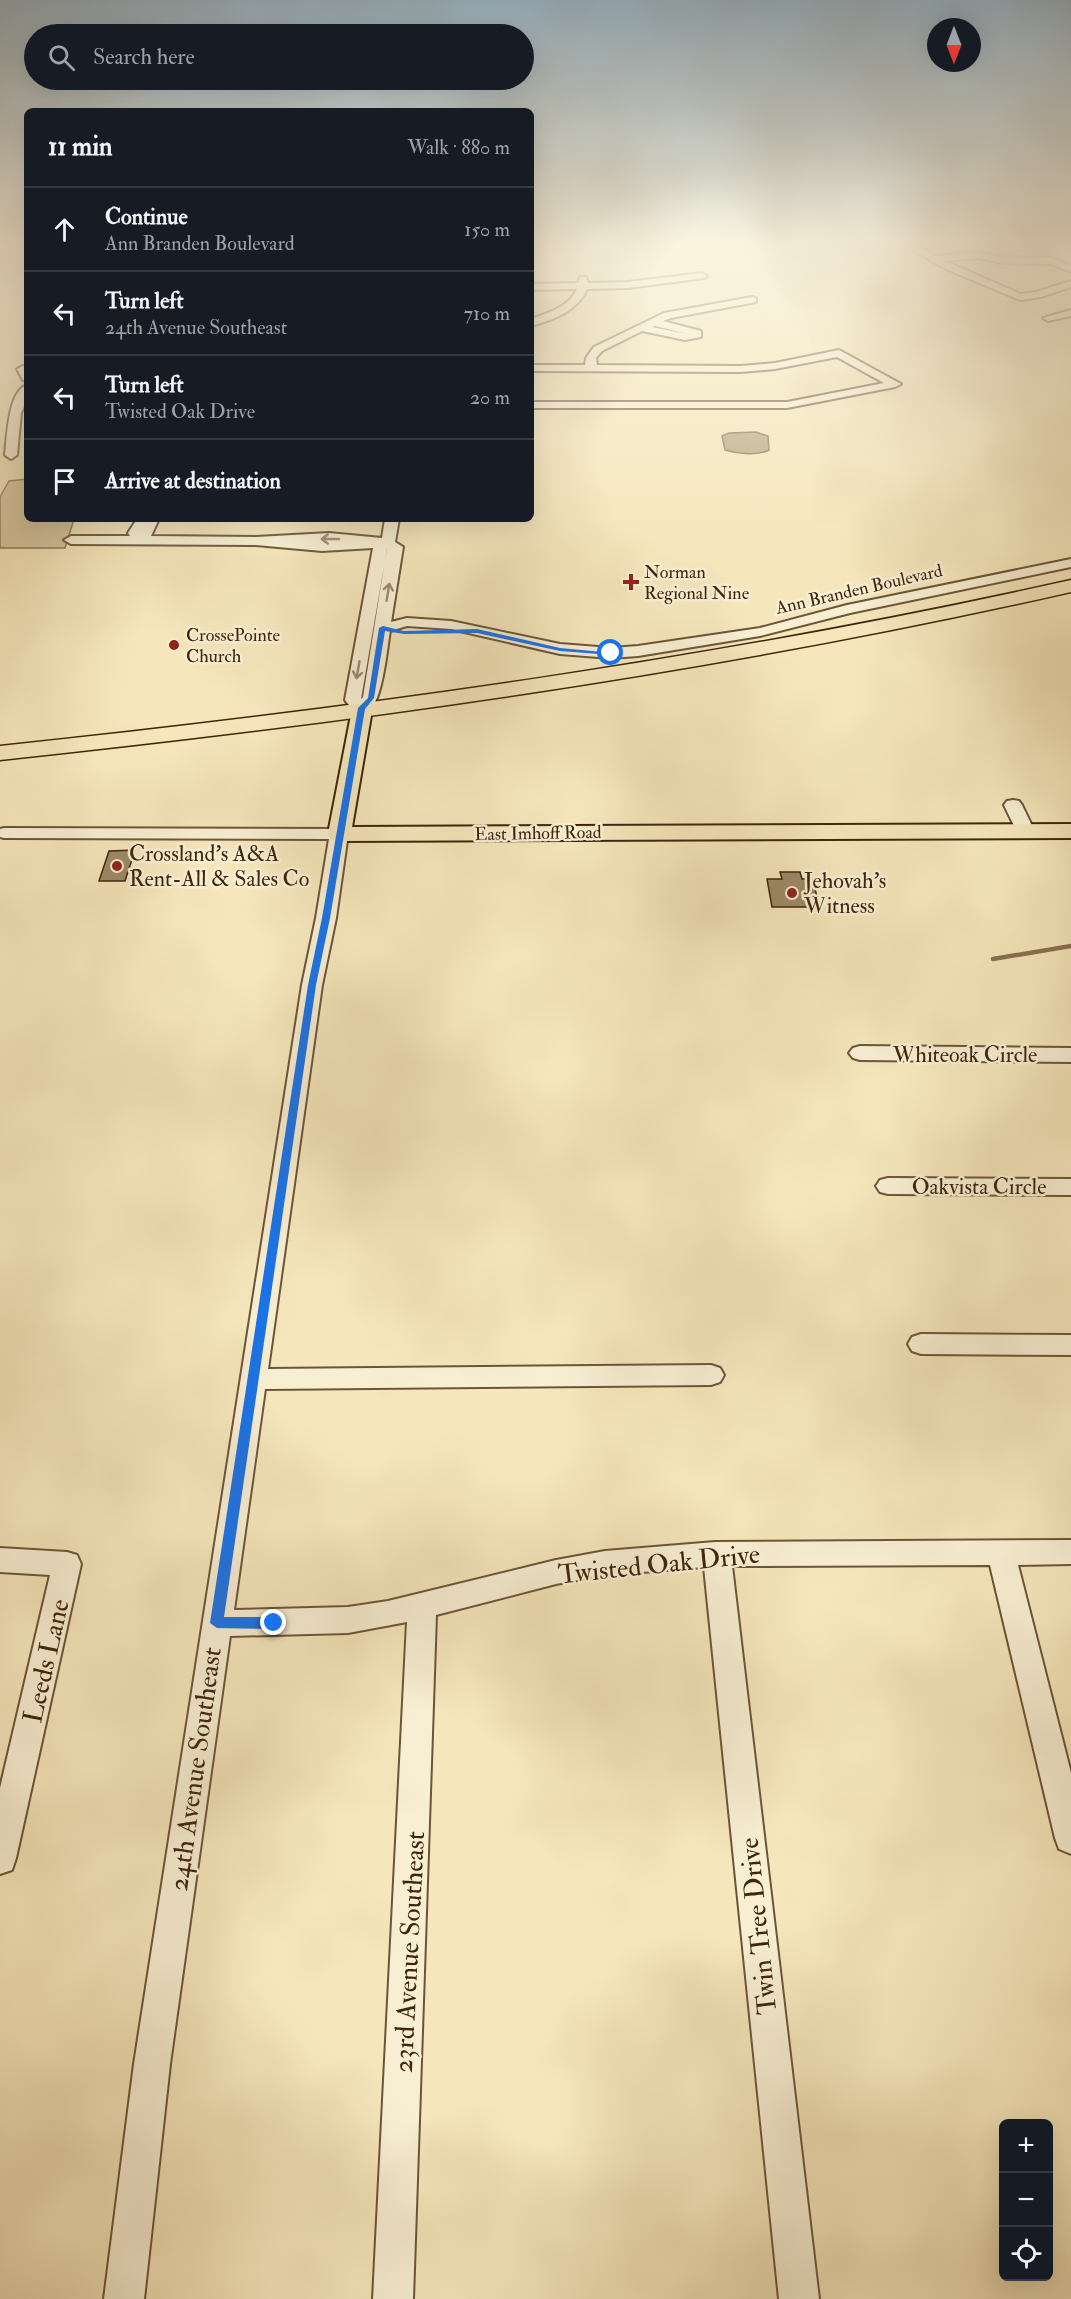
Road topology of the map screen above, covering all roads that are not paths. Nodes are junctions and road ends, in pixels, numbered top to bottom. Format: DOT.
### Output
graph roads {
  1 [pos="600,348"];
  2 [pos="830,348"];
  3 [pos="839,353"];
  4 [pos="534,368"];
  5 [pos="591,368"];
  6 [pos="24,398"];
  7 [pos="534,405"];
  8 [pos="11,455"];
  9 [pos="142,522"];
  10 [pos="151,522"];
  11 [pos="391,522"];
  12 [pos="72,540"];
  13 [pos="139,540"];
  14 [pos="388,542"];
  15 [pos="1071,562"];
  16 [pos="1071,586"];
  17 [pos="1071,601"];
  18 [pos="383,628"];
  19 [pos="361,712"];
  20 [pos="0,753"];
  21 [pos="0,764"];
  22 [pos="1013,805"];
  23 [pos="1071,831"];
  24 [pos="1026,832"];
  25 [pos="4,833"];
  26 [pos="339,834"];
  27 [pos="860,1053"];
  28 [pos="1071,1055"];
  29 [pos="888,1186"];
  30 [pos="1071,1187"];
  31 [pos="921,1344"];
  32 [pos="1071,1345"];
  33 [pos="711,1376"];
  34 [pos="254,1379"];
  35 [pos="1071,1551"];
  36 [pos="1000,1552"];
  37 [pos="715,1554"];
  38 [pos="0,1560"];
  39 [pos="422,1606"];
  40 [pos="217,1623"];
  41 [pos="1071,1838"];
  42 [pos="0,1858"];
  43 [pos="124,2299"];
  44 [pos="393,2299"];
  45 [pos="800,2299"];
  1 -- 5 [label="street"];
  2 -- 3 [label="street"];
  3 -- 5 [label="street"];
  3 -- 7 [label="street"];
  4 -- 5 [label="street"];
  6 -- 8 [label="street"];
  9 -- 13 [label="street"];
  10 -- 13 [label="street"];
  11 -- 14 [label="street, 24th Avenue Southeast"];
  12 -- 13 [label="street"];
  13 -- 14 [label="street"];
  18 -- 14 [label="street, 24th Avenue Southeast, one-way"];
  14 -- 19 [label="street, 24th Avenue Southeast, one-way"];
  15 -- 18 [label="street, Ann Branden Boulevard"];
  16 -- 19 [label="highway"];
  17 -- 19 [label="highway"];
  18 -- 19 [label="street, 24th Avenue Southeast"];
  19 -- 20 [label="highway"];
  19 -- 21 [label="highway"];
  19 -- 26 [label="main road, 24th Avenue Southeast"];
  22 -- 24 [label="street"];
  23 -- 24 [label="main road, East Imhoff Road"];
  24 -- 26 [label="main road, East Imhoff Road"];
  25 -- 26 [label="street, East Imhoff Road"];
  26 -- 34 [label="street, 24th Avenue Southeast"];
  27 -- 28 [label="street, Whiteoak Circle"];
  29 -- 30 [label="street, Oakvista Circle"];
  31 -- 32 [label="street"];
  33 -- 34 [label="street"];
  34 -- 40 [label="street, 24th Avenue Southeast"];
  35 -- 36 [label="street, Twisted Oak Drive"];
  36 -- 37 [label="street, Twisted Oak Drive"];
  36 -- 41 [label="street"];
  37 -- 39 [label="street, Twisted Oak Drive"];
  37 -- 45 [label="street, Twin Tree Drive"];
  38 -- 42 [label="street, Leeds Lane"];
  39 -- 40 [label="street, Twisted Oak Drive"];
  39 -- 44 [label="street, 23rd Avenue Southeast"];
  40 -- 43 [label="street, 24th Avenue Southeast"];
}
